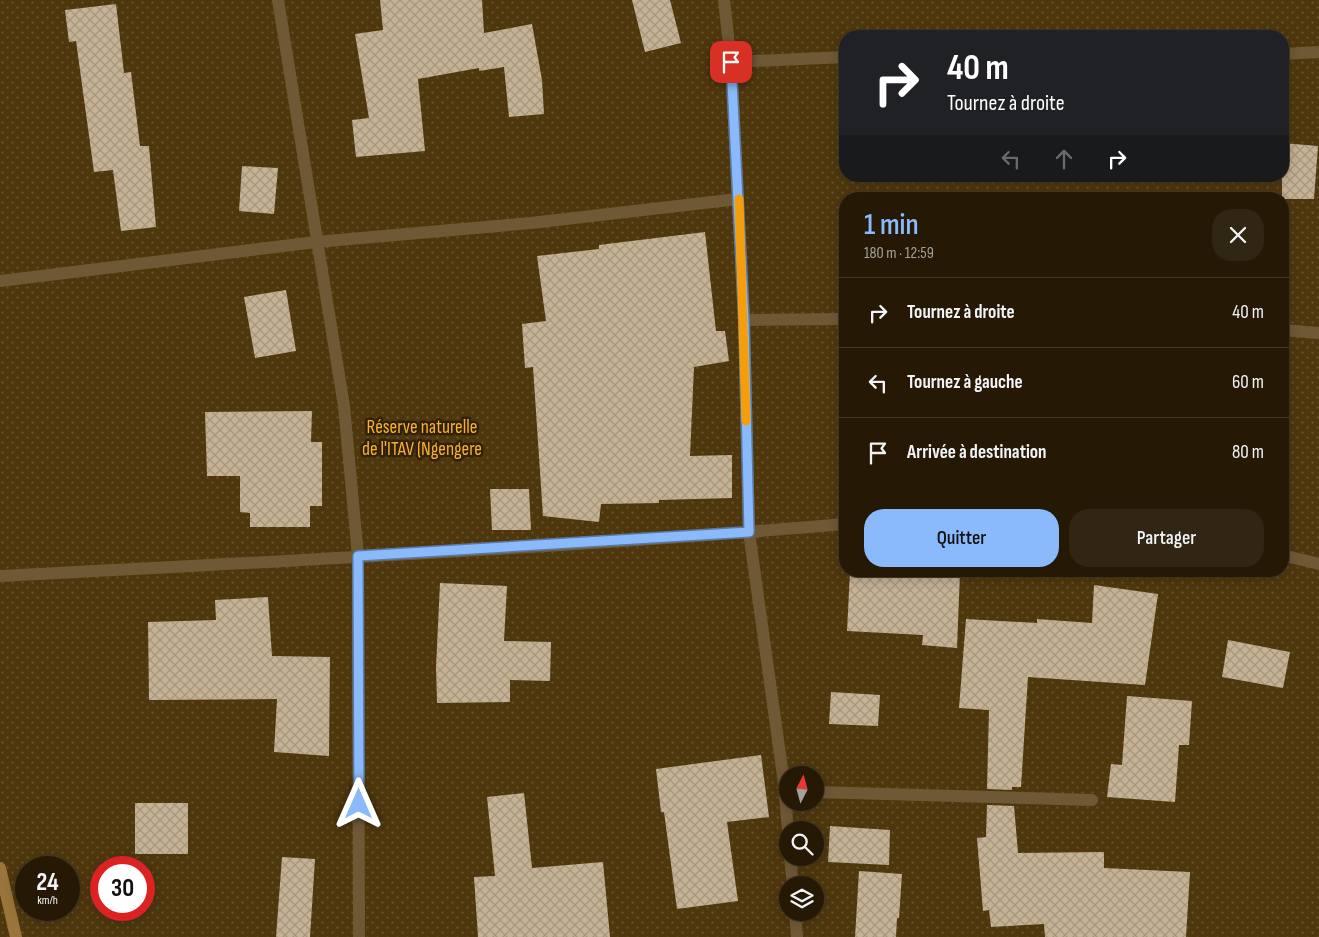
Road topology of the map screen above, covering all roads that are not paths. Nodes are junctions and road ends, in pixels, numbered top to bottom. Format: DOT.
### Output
graph roads {
  1 [pos="278,0"];
  2 [pos="724,0"];
  3 [pos="1319,52"];
  4 [pos="1289,54"];
  5 [pos="839,57"];
  6 [pos="731,62"];
  7 [pos="738,199"];
  8 [pos="316,242"];
  9 [pos="0,281"];
  10 [pos="839,319"];
  11 [pos="744,320"];
  12 [pos="1289,330"];
  13 [pos="1319,332"];
  14 [pos="839,524"];
  15 [pos="749,532"];
  16 [pos="358,556"];
  17 [pos="1289,557"];
  18 [pos="1319,564"];
  19 [pos="0,576"];
  20 [pos="782,766"];
  21 [pos="824,792"];
  22 [pos="1092,800"];
  23 [pos="0,868"];
  24 [pos="796,921"];
  25 [pos="16,937"];
  26 [pos="359,937"];
  27 [pos="797,937"];
  1 -- 8 [label="street"];
  2 -- 6 [label="street"];
  3 -- 4 [label="street"];
  5 -- 6 [label="street"];
  6 -- 7 [label="street"];
  7 -- 8 [label="street"];
  7 -- 11 [label="street"];
  8 -- 9 [label="street"];
  8 -- 16 [label="street"];
  10 -- 11 [label="street"];
  11 -- 15 [label="street"];
  12 -- 13 [label="street"];
  14 -- 15 [label="street"];
  15 -- 16 [label="street"];
  15 -- 20 [label="street"];
  16 -- 19 [label="street"];
  16 -- 26 [label="street"];
  17 -- 18 [label="street"];
  21 -- 22 [label="street"];
  23 -- 25 [label="street"];
  24 -- 27 [label="street"];
}
